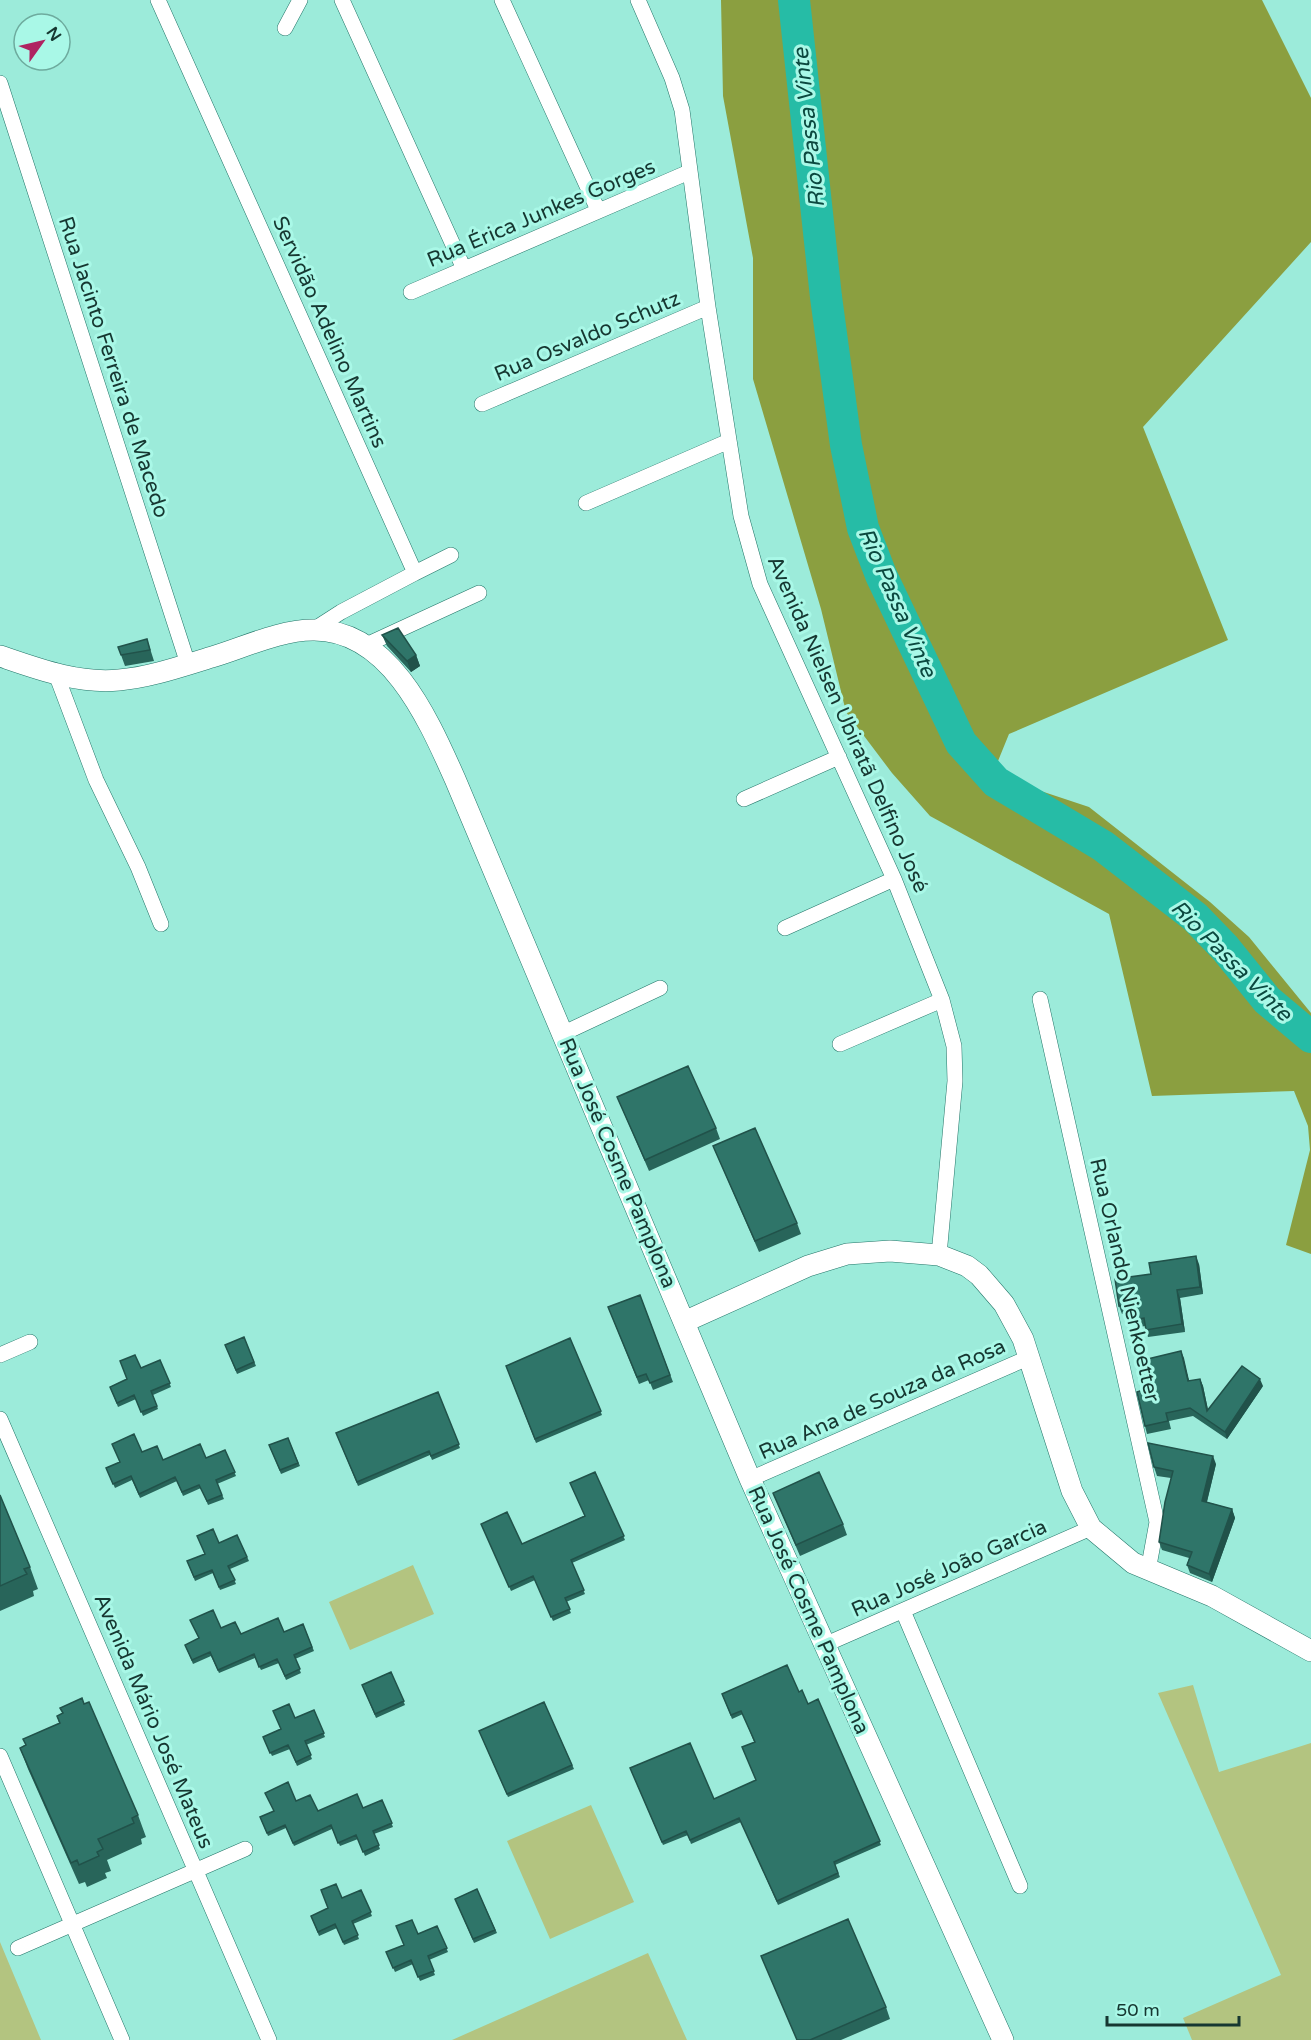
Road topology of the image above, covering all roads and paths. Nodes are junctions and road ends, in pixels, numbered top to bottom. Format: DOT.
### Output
graph roads {
  1 [pos="158,0"];
  2 [pos="300,0"];
  3 [pos="342,0"];
  4 [pos="502,0"];
  5 [pos="638,0"];
  6 [pos="285,28"];
  7 [pos="0,83"];
  8 [pos="689,172"];
  9 [pos="598,210"];
  10 [pos="464,269"];
  11 [pos="411,292"];
  12 [pos="708,307"];
  13 [pos="482,404"];
  14 [pos="729,441"];
  15 [pos="586,503"];
  16 [pos="451,555"];
  17 [pos="415,573"];
  18 [pos="479,593"];
  19 [pos="312,630"];
  20 [pos="364,646"];
  21 [pos="0,656"];
  22 [pos="188,664"];
  23 [pos="56,674"];
  24 [pos="839,757"];
  25 [pos="744,799"];
  26 [pos="894,879"];
  27 [pos="161,924"];
  28 [pos="784,928"];
  29 [pos="660,988"];
  30 [pos="1040,999"];
  31 [pos="942,1000"];
  32 [pos="564,1033"];
  33 [pos="840,1044"];
  34 [pos="939,1255"];
  35 [pos="684,1322"];
  36 [pos="30,1342"];
  37 [pos="0,1355"];
  38 [pos="1030,1357"];
  39 [pos="0,1419"];
  40 [pos="750,1479"];
  41 [pos="1091,1528"];
  42 [pos="1148,1571"];
  43 [pos="903,1611"];
  44 [pos="824,1645"];
  45 [pos="1311,1651"];
  46 [pos="0,1756"];
  47 [pos="245,1849"];
  48 [pos="196,1871"];
  49 [pos="1020,1886"];
  50 [pos="72,1925"];
  51 [pos="18,1948"];
  52 [pos="122,2040"];
  53 [pos="269,2040"];
  54 [pos="1003,2040"];
  1 -- 17 [label="street, Servidão Adelino Martins"];
  2 -- 6 [label="street"];
  3 -- 10 [label="street"];
  4 -- 9 [label="street"];
  5 -- 8 [label="street, Avenida Nielsen Ubiratã Delfino José"];
  7 -- 22 [label="street, Rua Jacinto Ferreira de Macedo"];
  8 -- 9 [label="street, Rua Érica Junkes Gorges"];
  8 -- 12 [label="street, Avenida Nielsen Ubiratã Delfino José"];
  9 -- 10 [label="street, Rua Érica Junkes Gorges"];
  10 -- 11 [label="street, Rua Érica Junkes Gorges"];
  12 -- 13 [label="street, Rua Osvaldo Schutz"];
  12 -- 14 [label="street, Avenida Nielsen Ubiratã Delfino José"];
  14 -- 15 [label="street"];
  14 -- 24 [label="street, Avenida Nielsen Ubiratã Delfino José"];
  16 -- 17 [label="street"];
  17 -- 19 [label="street"];
  18 -- 20 [label="street"];
  19 -- 20 [label="main road, Rua José Cosme Pamplona"];
  19 -- 22 [label="main road, Rua José Cosme Pamplona"];
  20 -- 32 [label="main road, Rua José Cosme Pamplona"];
  21 -- 23 [label="main road, Rua José Cosme Pamplona"];
  22 -- 23 [label="main road, Rua José Cosme Pamplona"];
  23 -- 27 [label="street"];
  24 -- 25 [label="street"];
  24 -- 26 [label="street, Avenida Nielsen Ubiratã Delfino José"];
  26 -- 28 [label="street"];
  26 -- 31 [label="street, Avenida Nielsen Ubiratã Delfino José"];
  29 -- 32 [label="street"];
  30 -- 42 [label="street, Rua Orlando Nienkoetter"];
  31 -- 33 [label="street"];
  31 -- 34 [label="street, Avenida Nielsen Ubiratã Delfino José"];
  32 -- 35 [label="main road, Rua José Cosme Pamplona"];
  34 -- 35 [label="main road"];
  34 -- 38 [label="main road"];
  35 -- 40 [label="main road, Rua José Cosme Pamplona"];
  36 -- 37 [label="street"];
  38 -- 40 [label="street, Rua Ana de Souza da Rosa"];
  38 -- 41 [label="main road"];
  39 -- 48 [label="street, Avenida Mário José Mateus"];
  40 -- 44 [label="main road, Rua José Cosme Pamplona"];
  41 -- 42 [label="main road"];
  41 -- 43 [label="street, Rua José João Garcia"];
  42 -- 45 [label="main road"];
  43 -- 44 [label="street, Rua José João Garcia"];
  43 -- 49 [label="street"];
  44 -- 54 [label="main road, Rua José Cosme Pamplona"];
  46 -- 50 [label="street"];
  47 -- 48 [label="street"];
  48 -- 50 [label="street"];
  48 -- 53 [label="street, Avenida Mário José Mateus"];
  50 -- 51 [label="street"];
  50 -- 52 [label="street"];
}
